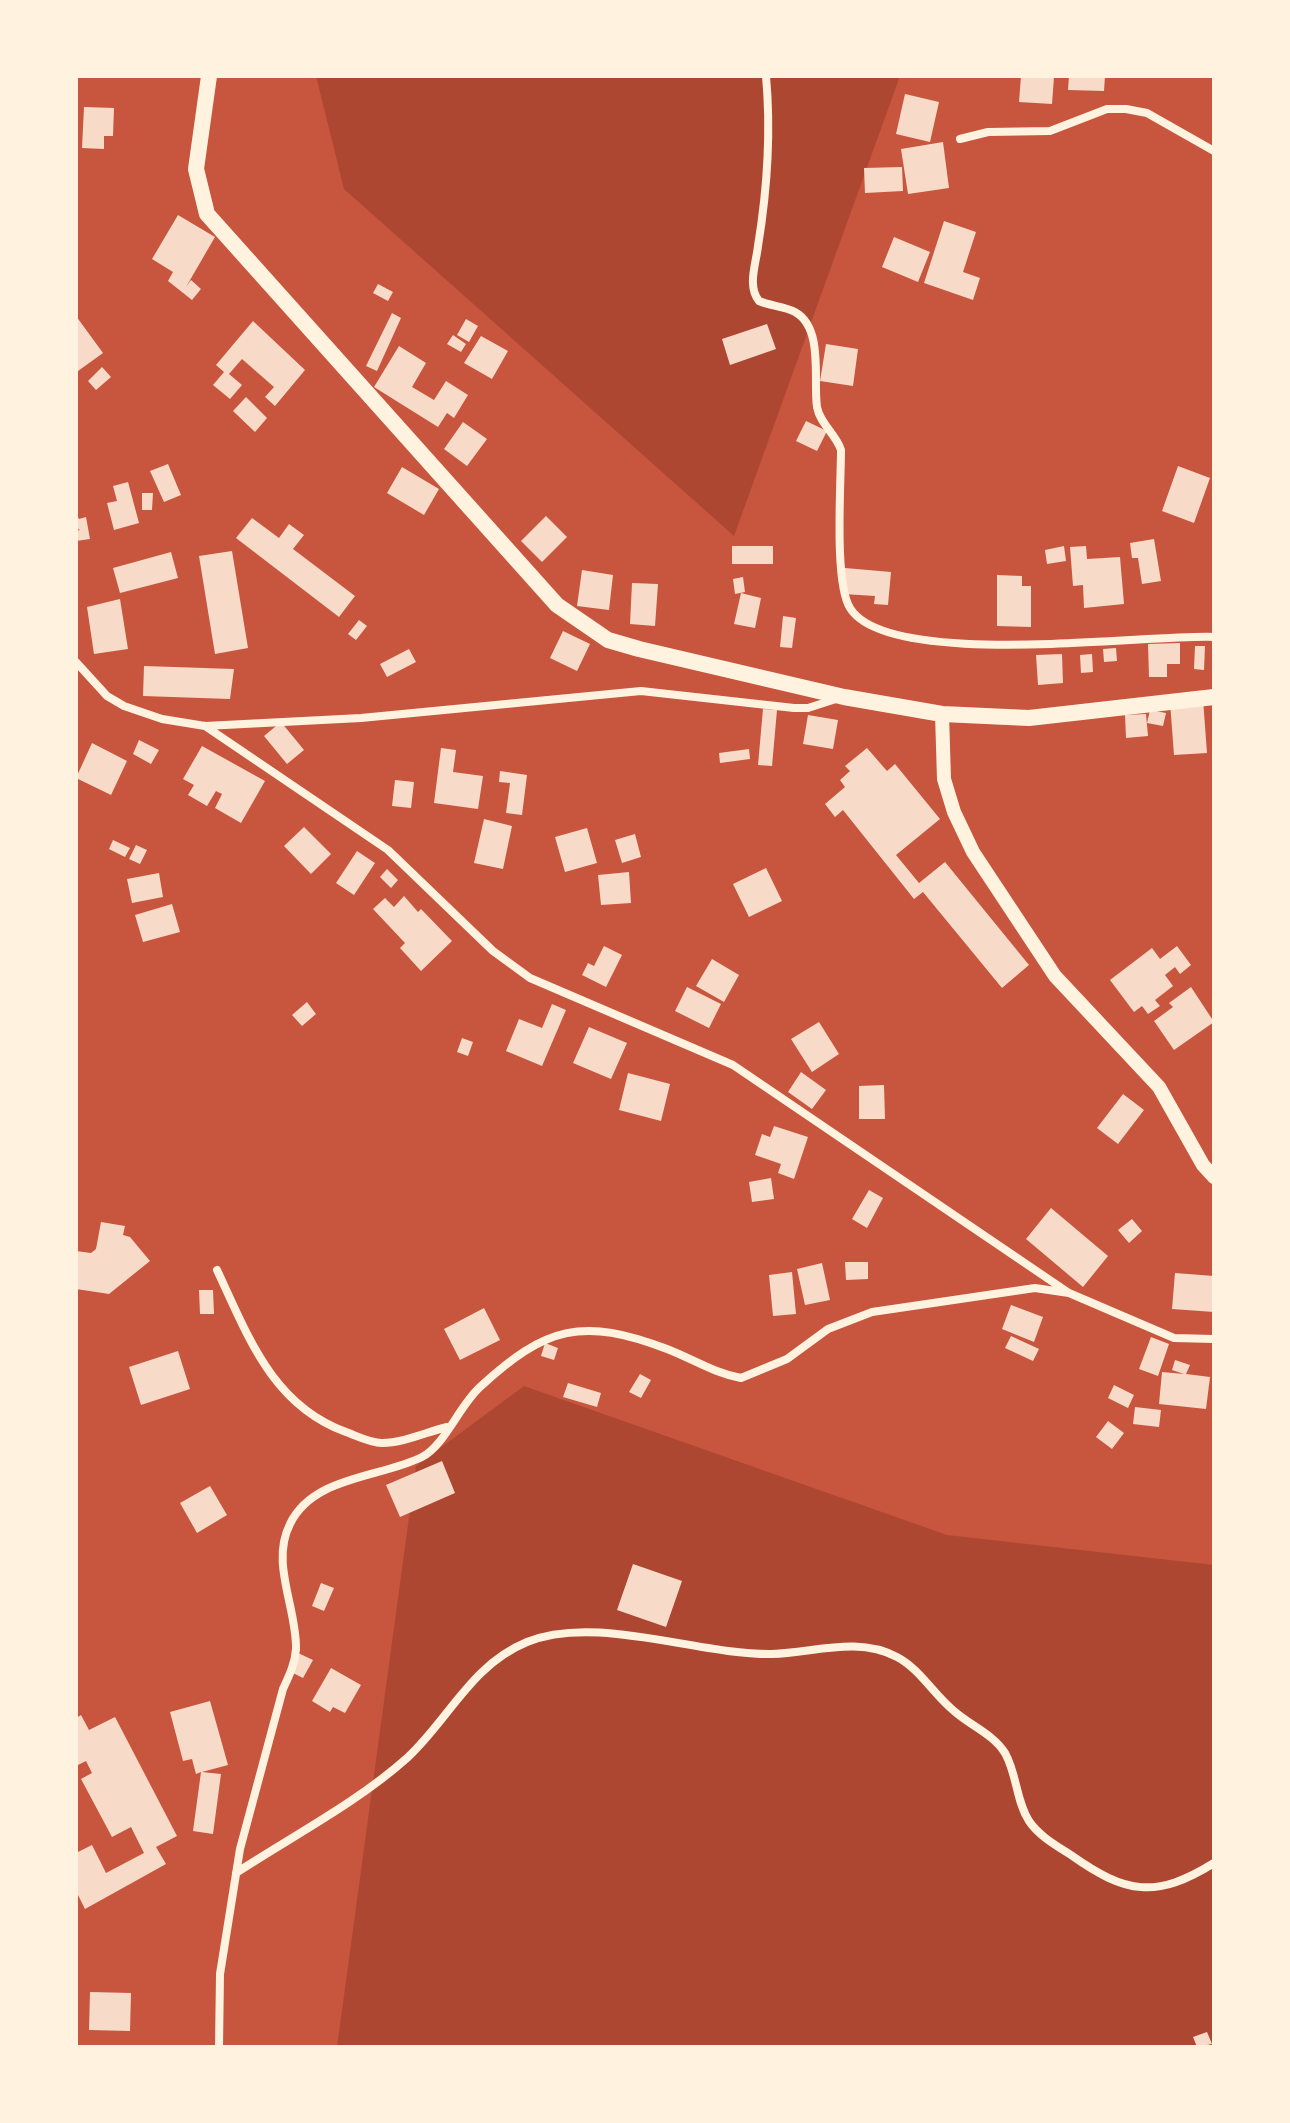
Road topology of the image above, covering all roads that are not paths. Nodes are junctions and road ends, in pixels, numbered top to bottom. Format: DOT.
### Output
graph roads {
  1 [pos="209,76"];
  2 [pos="766,76"];
  3 [pos="960,139"];
  4 [pos="1214,151"];
  5 [pos="1214,637"];
  6 [pos="76,662"];
  7 [pos="844,697"];
  8 [pos="1214,697"];
  9 [pos="942,714"];
  10 [pos="205,726"];
  11 [pos="1214,1177"];
  12 [pos="217,1270"];
  13 [pos="1069,1293"];
  14 [pos="1214,1339"];
  15 [pos="447,1427"];
  16 [pos="1214,1863"];
  17 [pos="236,1873"];
  18 [pos="219,2047"];
  1 -- 7 [label="main road"];
  2 -- 5 [label="street"];
  3 -- 4 [label="street"];
  6 -- 10 [label="street"];
  7 -- 9 [label="main road"];
  7 -- 10 [label="street"];
  8 -- 9 [label="main road"];
  9 -- 11 [label="main road"];
  10 -- 13 [label="street"];
  12 -- 15 [label="street"];
  13 -- 14 [label="street"];
  13 -- 15 [label="street"];
  15 -- 17 [label="street"];
  16 -- 17 [label="street"];
  17 -- 18 [label="street"];
}
